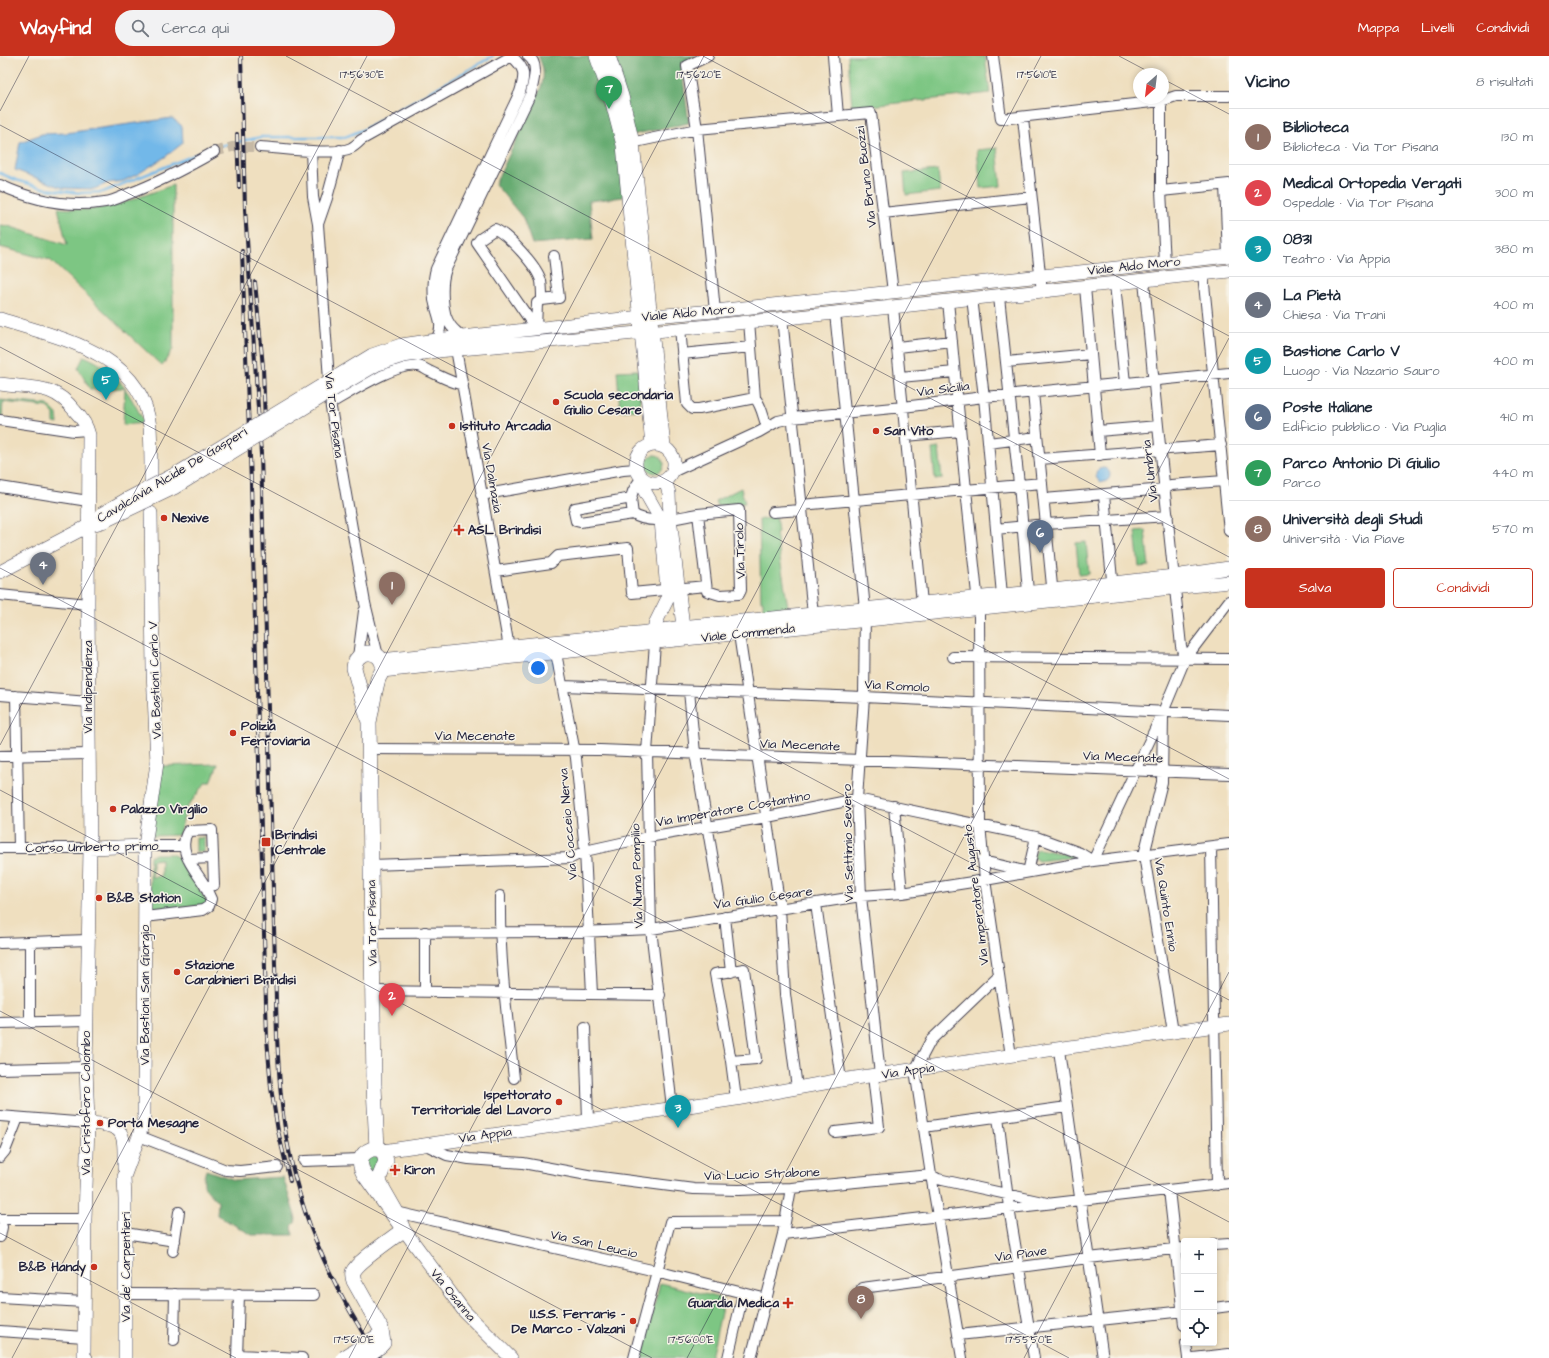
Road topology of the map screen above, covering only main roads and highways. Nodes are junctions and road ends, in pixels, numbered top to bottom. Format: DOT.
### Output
graph roads {
  1 [pos="380,666"];
  2 [pos="357,676"];
  3 [pos="369,722"];
  4 [pos="380,1150"];
  5 [pos="402,1227"];
  6 [pos="380,1339"];
  7 [pos="344,1358"];
  8 [pos="364,1358"];
  1 -- 2 [label="main road"];
  1 -- 2 [label="main road, Via Tor Pisana"];
  1 -- 3 [label="main road, Via Tor Pisana"];
  2 -- 3 [label="main road, Via Tor Pisana"];
  3 -- 4 [label="main road, Via Tor Pisana"];
  4 -- 5 [label="main road, Via Osanna"];
  4 -- 5 [label="main road, Via Osanna"];
  5 -- 6 [label="main road"];
  6 -- 7 [label="main road, bridge"];
  6 -- 8 [label="main road, bridge"];
}
